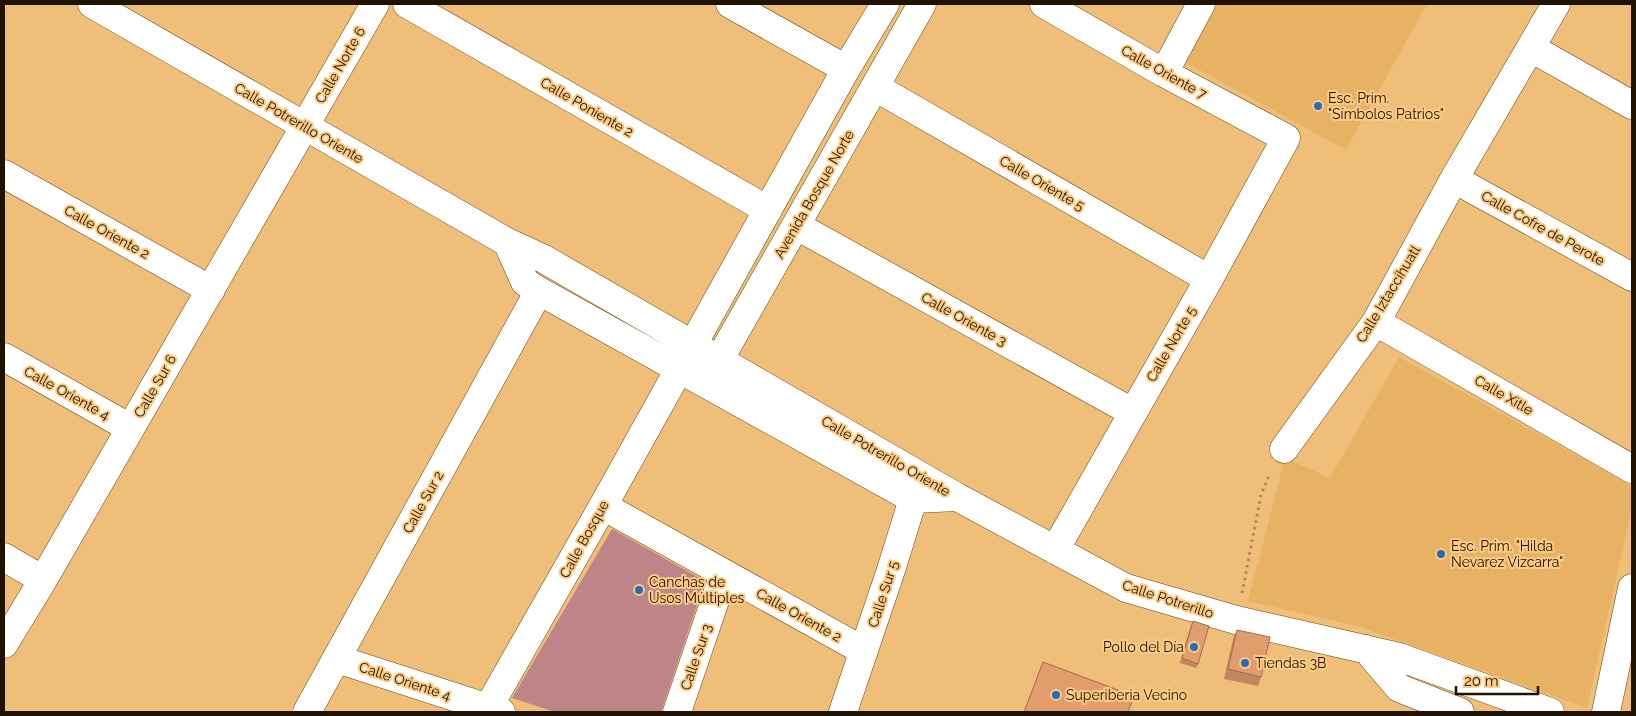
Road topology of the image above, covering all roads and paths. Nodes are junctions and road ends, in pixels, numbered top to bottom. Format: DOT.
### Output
graph roads {
  1 [pos="92,4"];
  2 [pos="375,4"];
  3 [pos="407,4"];
  4 [pos="730,4"];
  5 [pos="885,4"];
  6 [pos="922,4"];
  7 [pos="1044,4"];
  8 [pos="1201,4"];
  9 [pos="1556,4"];
  10 [pos="1531,48"];
  11 [pos="846,69"];
  12 [pos="1164,73"];
  13 [pos="875,87"];
  14 [pos="1632,105"];
  15 [pos="304,126"];
  16 [pos="1286,138"];
  17 [pos="4,174"];
  18 [pos="1454,179"];
  19 [pos="768,210"];
  20 [pos="796,226"];
  21 [pos="507,242"];
  22 [pos="1632,277"];
  23 [pos="1209,278"];
  24 [pos="211,290"];
  25 [pos="539,291"];
  26 [pos="1376,322"];
  27 [pos="692,344"];
  28 [pos="4,357"];
  29 [pos="719,359"];
  30 [pos="678,370"];
  31 [pos="705,384"];
  32 [pos="1132,412"];
  33 [pos="130,428"];
  34 [pos="1284,449"];
  35 [pos="1632,469"];
  36 [pos="918,488"];
  37 [pos="958,498"];
  38 [pos="603,506"];
  39 [pos="1055,550"];
  40 [pos="4,557"];
  41 [pos="724,574"];
  42 [pos="43,580"];
  43 [pos="1632,588"];
  44 [pos="1236,620"];
  45 [pos="4,644"];
  46 [pos="1366,649"];
  47 [pos="864,651"];
  48 [pos="337,659"];
  49 [pos="495,710"];
  50 [pos="307,712"];
  51 [pos="677,712"];
  52 [pos="843,712"];
  53 [pos="1460,712"];
  54 [pos="1550,712"];
  55 [pos="1606,712"];
  1 -- 15 [label="street, Calle Potrerillo Oriente"];
  2 -- 15 [label="street, Calle Norte 6"];
  3 -- 19 [label="street, Calle Poniente 2"];
  4 -- 11 [label="street"];
  5 -- 11 [label="street"];
  6 -- 13 [label="street, Avenida Bosque Norte"];
  7 -- 12 [label="street, Calle Oriente 7"];
  8 -- 12 [label="street"];
  9 -- 10 [label="street, Calle Iztaccíhuatl"];
  10 -- 14 [label="street"];
  10 -- 18 [label="street, Calle Iztaccíhuatl"];
  11 -- 19 [label="street"];
  12 -- 16 [label="street, Calle Oriente 7"];
  13 -- 20 [label="street, Avenida Bosque Norte"];
  13 -- 23 [label="street, Calle Oriente 5"];
  15 -- 21 [label="street, Calle Potrerillo Oriente"];
  15 -- 24 [label="street, Calle Sur 6"];
  16 -- 23 [label="street, Calle Norte 5"];
  17 -- 24 [label="street, Calle Oriente 2"];
  18 -- 22 [label="street, Calle Cofre de Perote"];
  18 -- 26 [label="street, Calle Iztaccíhuatl"];
  19 -- 27 [label="street"];
  20 -- 29 [label="street, Avenida Bosque Norte"];
  20 -- 32 [label="street, Calle Oriente 3"];
  21 -- 25 [label="street, Calle Potrerillo Oriente"];
  21 -- 27 [label="street, Calle Potrerillo Oriente"];
  23 -- 32 [label="street, Calle Norte 5"];
  24 -- 33 [label="street, Calle Sur 6"];
  25 -- 30 [label="street, Calle Potrerillo Oriente"];
  25 -- 48 [label="street, Calle Sur 2"];
  26 -- 34 [label="street, Calle Iztaccíhuatl"];
  26 -- 35 [label="street, Calle Xitle"];
  27 -- 29 [label="street, Calle Potrerillo Oriente"];
  27 -- 30 [label="street"];
  28 -- 33 [label="street, Calle Oriente 4"];
  29 -- 31 [label="street, Avenida Bosque Norte"];
  29 -- 36 [label="street, Calle Potrerillo Oriente"];
  30 -- 31 [label="street, Calle Potrerillo Oriente"];
  30 -- 38 [label="street, Calle Bosque"];
  31 -- 36 [label="street, Calle Potrerillo Oriente"];
  32 -- 39 [label="street, Calle Norte 5"];
  33 -- 42 [label="street, Calle Sur 6"];
  34 -- 44 [label="path"];
  36 -- 37 [label="street, Calle Potrerillo Oriente"];
  36 -- 47 [label="street, Calle Sur 5"];
  37 -- 39 [label="street, Calle Potrerillo"];
  38 -- 41 [label="street, Calle Oriente 2"];
  38 -- 49 [label="street, Calle Bosque"];
  39 -- 44 [label="street, Calle Potrerillo"];
  40 -- 42 [label="street"];
  41 -- 47 [label="street, Calle Oriente 2"];
  41 -- 51 [label="street, Calle Sur 3"];
  42 -- 45 [label="street, Calle Sur 6"];
  43 -- 55 [label="street"];
  44 -- 46 [label="street, Calle Potrerillo"];
  46 -- 53 [label="street"];
  46 -- 54 [label="street, Calle Potrerillo"];
  47 -- 52 [label="street, Calle Sur 5"];
  48 -- 49 [label="street, Calle Oriente 4"];
  48 -- 50 [label="street, Calle Sur 2"];
}
